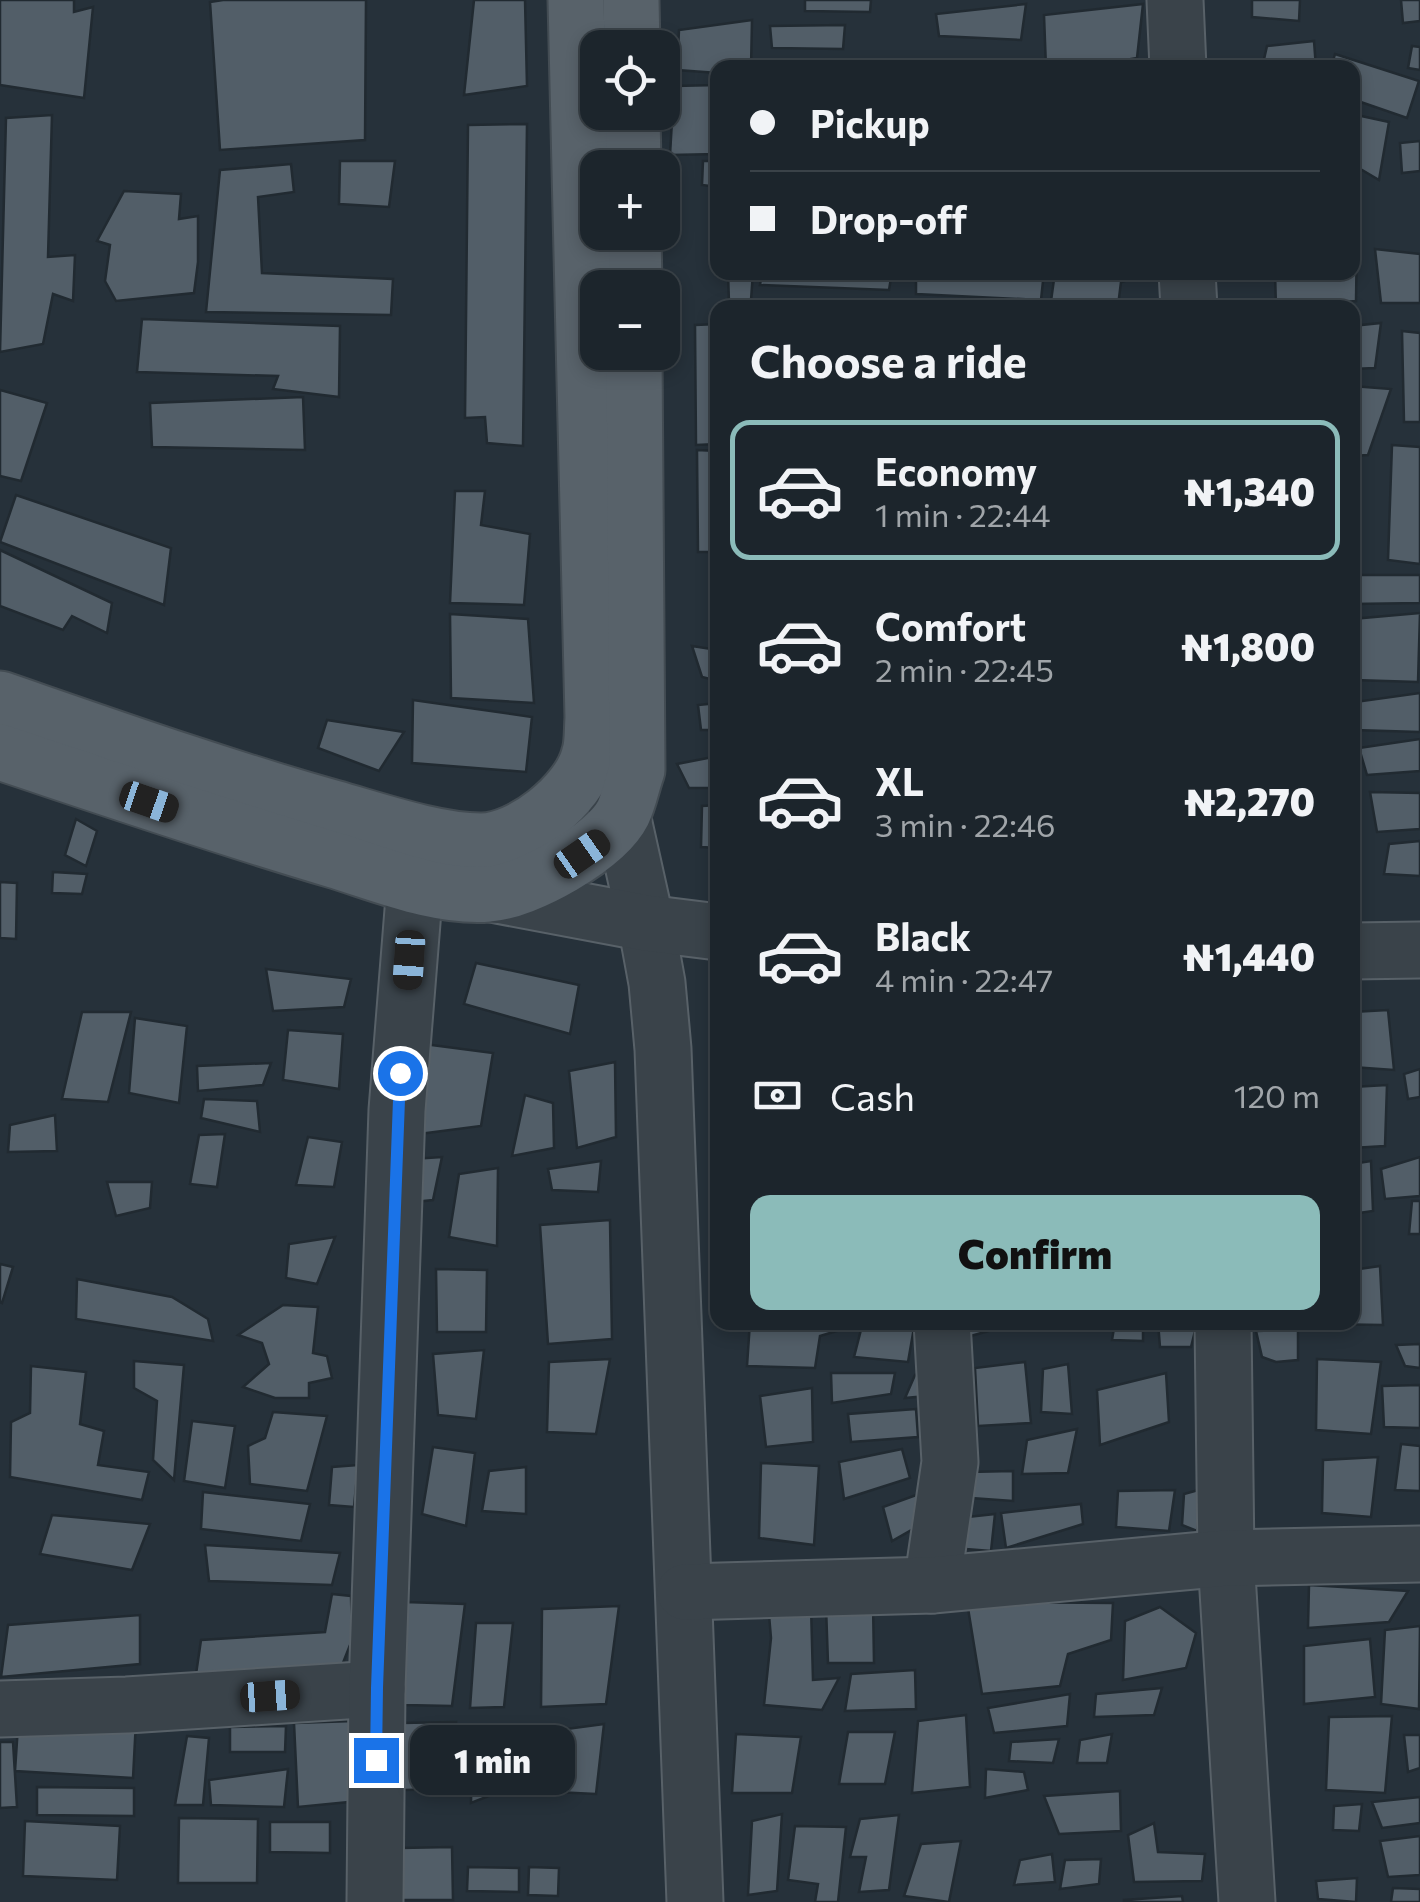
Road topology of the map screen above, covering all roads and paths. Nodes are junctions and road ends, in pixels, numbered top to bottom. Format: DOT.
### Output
graph roads {
  1 [pos="576,0"];
  2 [pos="632,0"];
  3 [pos="1175,0"];
  4 [pos="632,30"];
  5 [pos="1178,60"];
  6 [pos="634,370"];
  7 [pos="0,700"];
  8 [pos="0,752"];
  9 [pos="590,756"];
  10 [pos="622,815"];
  11 [pos="414,885"];
  12 [pos="492,894"];
  13 [pos="646,924"];
  14 [pos="710,931"];
  15 [pos="1420,950"];
  16 [pos="1360,951"];
  17 [pos="942,1330"];
  18 [pos="1223,1330"];
  19 [pos="1420,1554"];
  20 [pos="1226,1558"];
  21 [pos="932,1585"];
  22 [pos="685,1592"];
  23 [pos="377,1688"];
  24 [pos="0,1709"];
  25 [pos="375,1902"];
  26 [pos="695,1902"];
  27 [pos="1247,1902"];
  1 -- 9 [label="main road"];
  2 -- 4 [label="main road"];
  3 -- 5 [label="street"];
  6 -- 10 [label="main road"];
  7 -- 9 [label="main road"];
  8 -- 11 [label="main road"];
  9 -- 10 [label="street"];
  10 -- 12 [label="main road"];
  10 -- 13 [label="street"];
  11 -- 12 [label="main road"];
  11 -- 23 [label="street"];
  12 -- 13 [label="street"];
  13 -- 14 [label="street"];
  13 -- 22 [label="street"];
  15 -- 16 [label="street"];
  17 -- 21 [label="street"];
  18 -- 20 [label="street"];
  19 -- 20 [label="street"];
  20 -- 21 [label="street"];
  20 -- 27 [label="street"];
  21 -- 22 [label="street"];
  22 -- 26 [label="street"];
  23 -- 24 [label="street"];
  23 -- 25 [label="street"];
}
